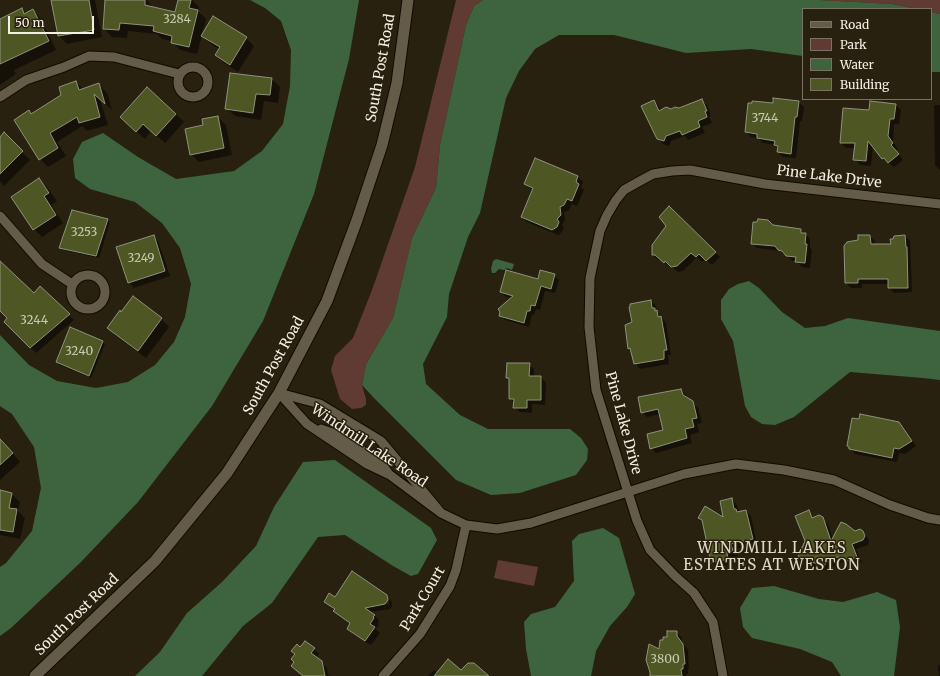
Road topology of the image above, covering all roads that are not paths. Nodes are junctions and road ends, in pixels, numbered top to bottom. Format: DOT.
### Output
graph roads {
  1 [pos="408,0"];
  2 [pos="179,74"];
  3 [pos="0,97"];
  4 [pos="940,204"];
  5 [pos="0,216"];
  6 [pos="72,284"];
  7 [pos="279,393"];
  8 [pos="627,492"];
  9 [pos="441,513"];
  10 [pos="940,520"];
  11 [pos="466,525"];
  12 [pos="35,676"];
  13 [pos="383,676"];
  14 [pos="723,676"];
  1 -- 7 [label="street, South Post Road"];
  2 -- 3 [label="street"];
  4 -- 8 [label="street, Pine Lake Drive"];
  5 -- 6 [label="street"];
  7 -- 9 [label="street, Windmill Lake Road"];
  7 -- 9 [label="street, Windmill Lake Road"];
  7 -- 12 [label="street, South Post Road"];
  8 -- 10 [label="street, Windmill Lake Road"];
  8 -- 11 [label="street, Windmill Lake Road"];
  8 -- 14 [label="street, Pine Lake Drive"];
  9 -- 11 [label="street, Windmill Lake Road"];
  11 -- 13 [label="street, Park Court"];
}
